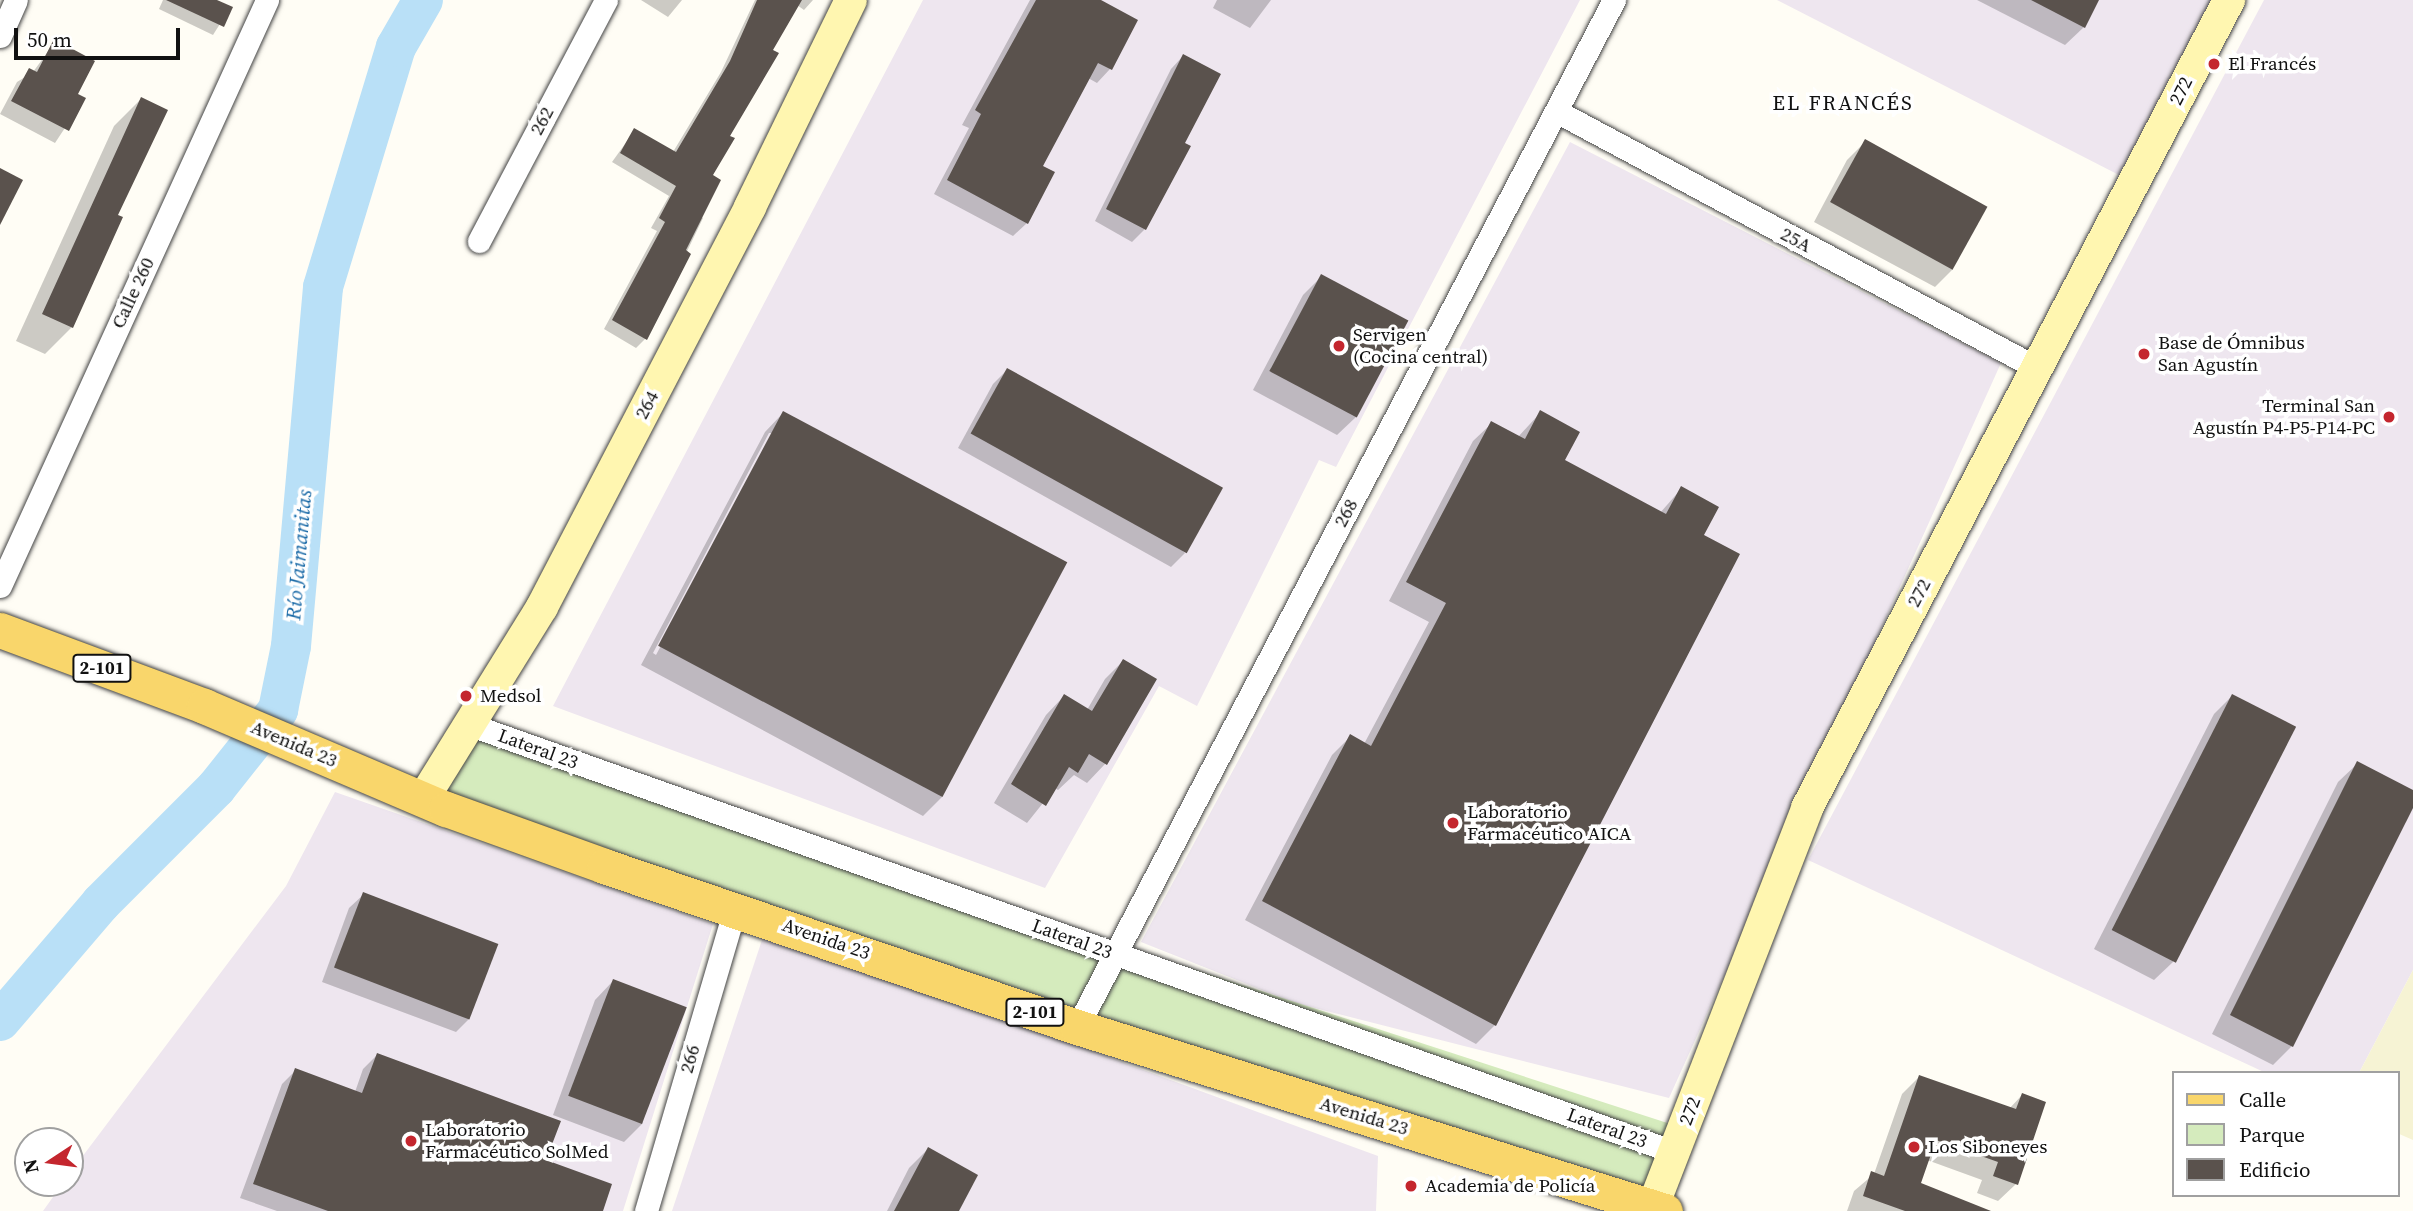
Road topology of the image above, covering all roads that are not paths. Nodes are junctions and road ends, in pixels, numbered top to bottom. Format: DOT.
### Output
graph roads {
  1 [pos="16,0"];
  2 [pos="267,0"];
  3 [pos="606,0"];
  4 [pos="851,0"];
  5 [pos="1614,0"];
  6 [pos="2229,0"];
  7 [pos="0,36"];
  8 [pos="1556,111"];
  9 [pos="479,241"];
  10 [pos="2037,368"];
  11 [pos="0,586"];
  12 [pos="0,629"];
  13 [pos="471,725"];
  14 [pos="423,799"];
  15 [pos="734,908"];
  16 [pos="1115,954"];
  17 [pos="1077,1027"];
  18 [pos="1674,1152"];
  19 [pos="1659,1209"];
  20 [pos="646,1211"];
  1 -- 7 [label="street"];
  2 -- 11 [label="street, Calle 260"];
  3 -- 9 [label="street, 262"];
  4 -- 13 [label="street, 264"];
  5 -- 8 [label="street, 268"];
  6 -- 10 [label="street, 272"];
  8 -- 10 [label="street, 25A"];
  8 -- 16 [label="street, 268"];
  10 -- 18 [label="street, 272"];
  12 -- 14 [label="main road, Avenida 23 / 2-101"];
  13 -- 14 [label="street, 264"];
  13 -- 16 [label="street, Lateral 23"];
  14 -- 15 [label="main road, Avenida 23 / 2-101"];
  15 -- 17 [label="main road, Avenida 23 / 2-101"];
  15 -- 20 [label="street, 266"];
  16 -- 17 [label="street, 268"];
  16 -- 18 [label="street, Lateral 23"];
  17 -- 19 [label="main road, Avenida 23 / 2-101"];
  18 -- 19 [label="street, 272"];
}
